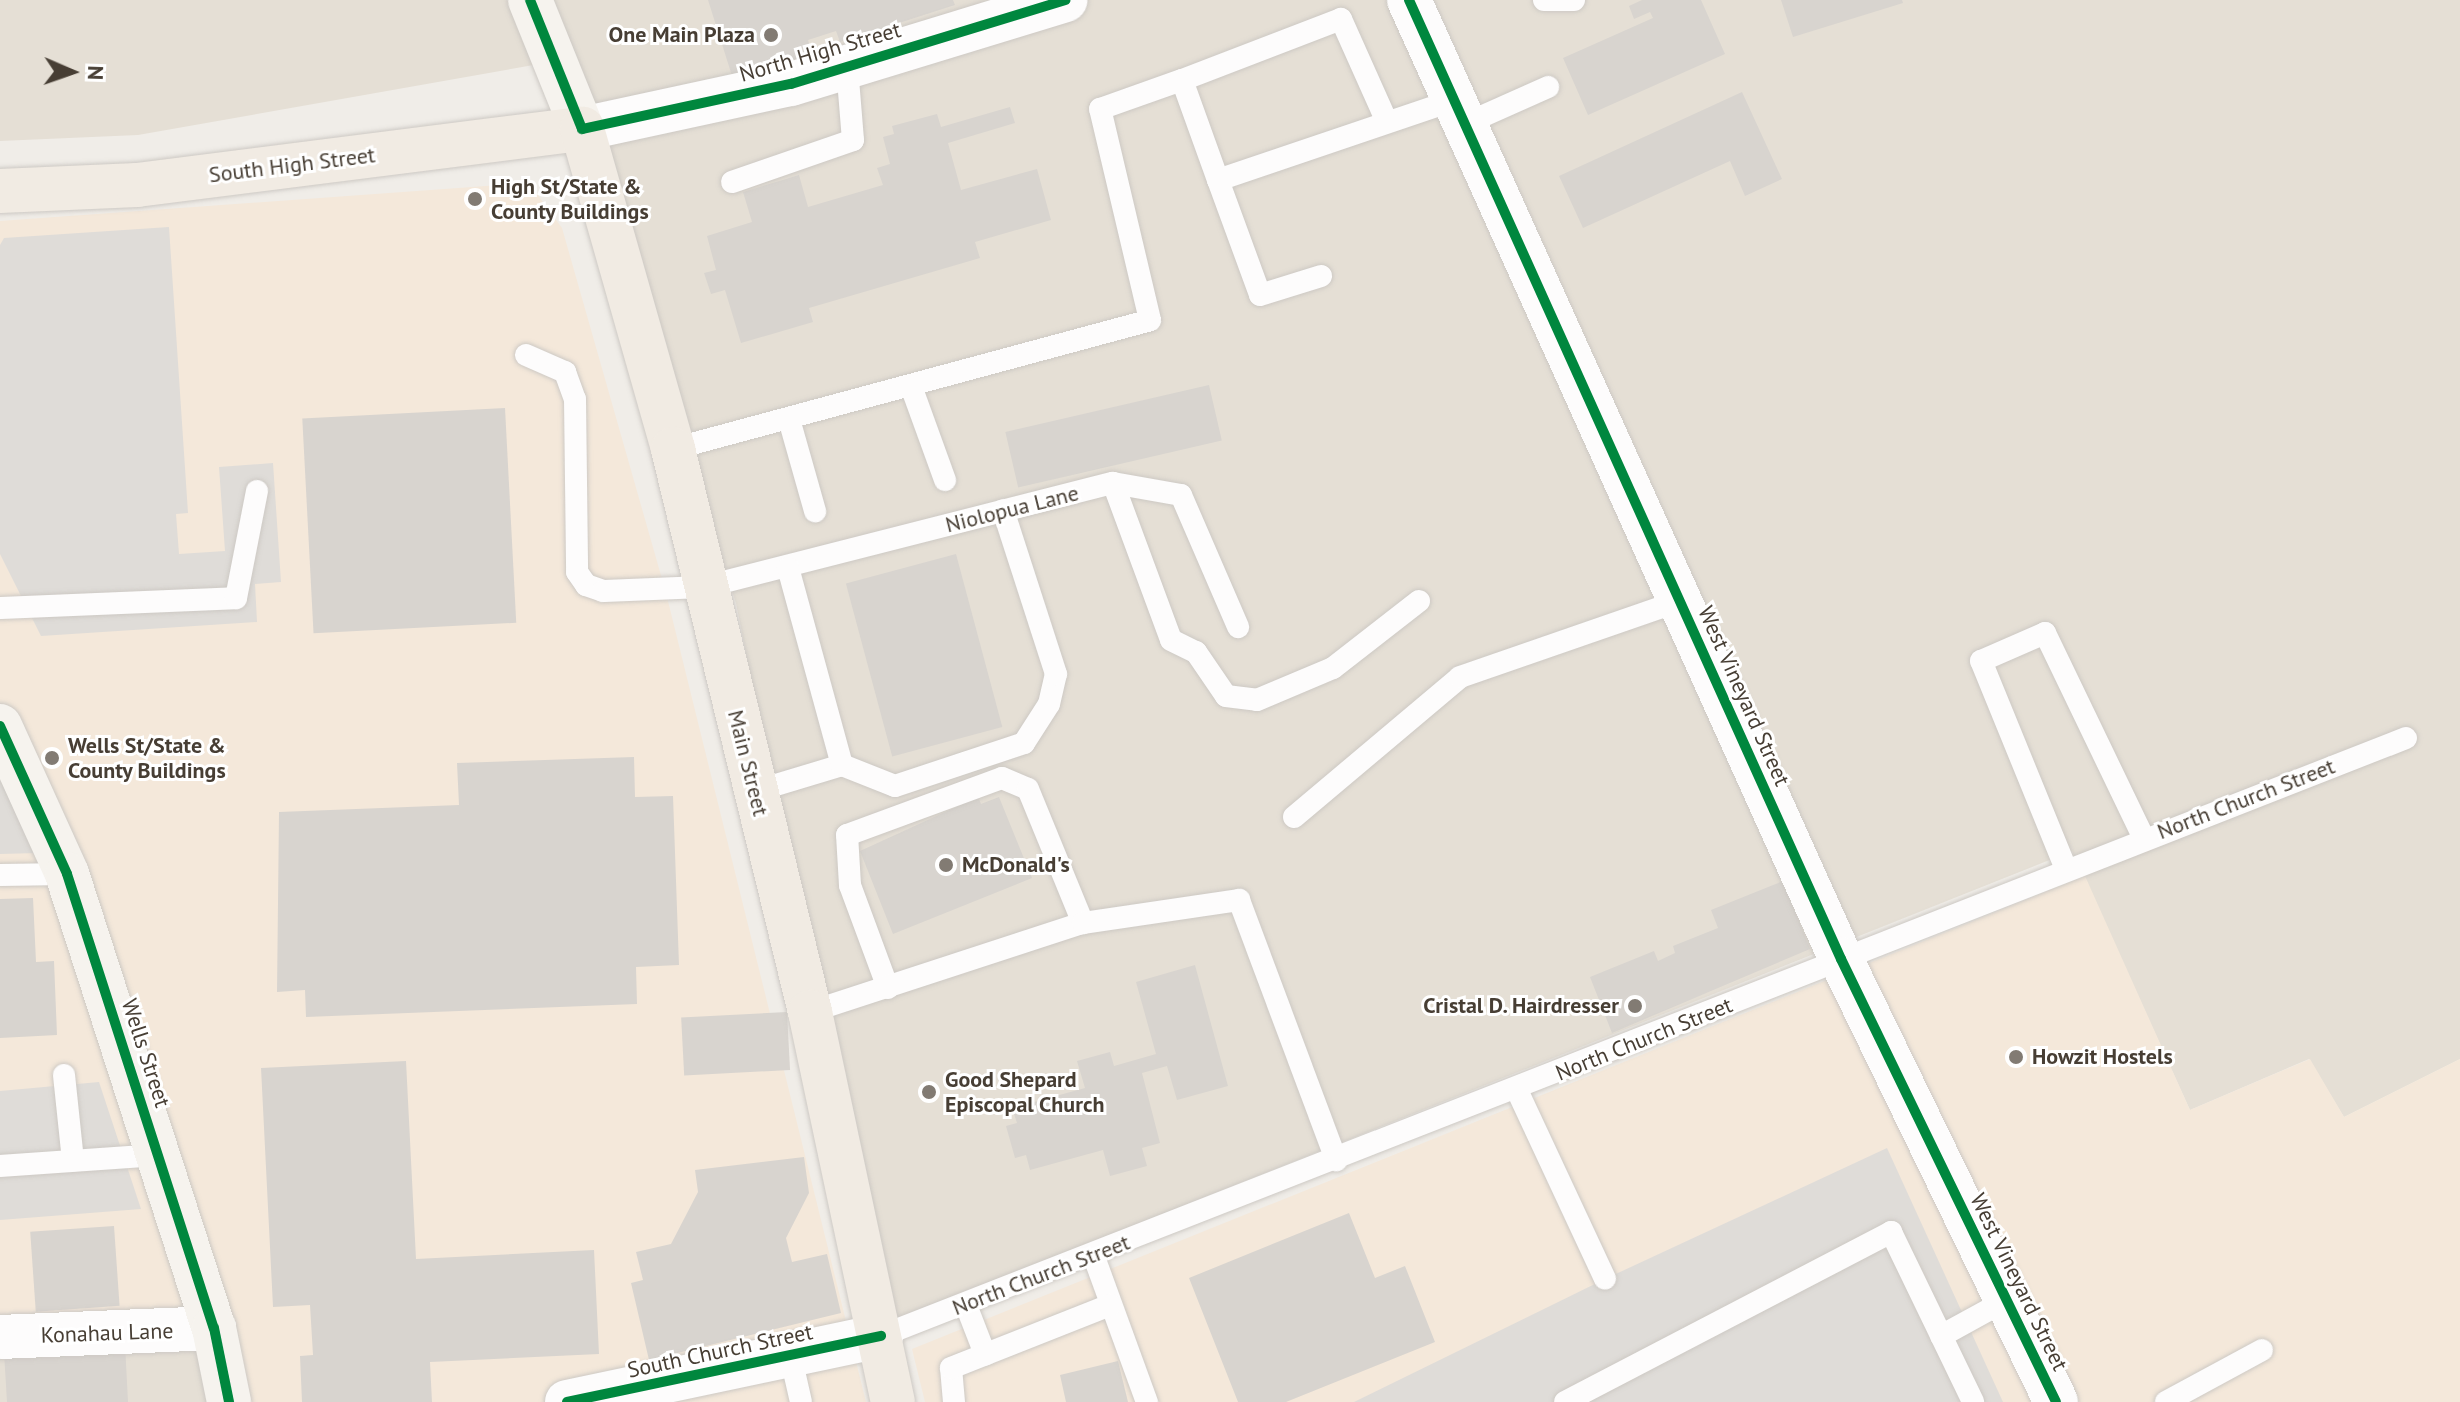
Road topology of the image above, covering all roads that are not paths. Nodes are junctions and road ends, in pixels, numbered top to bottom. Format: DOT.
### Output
graph roads {
  1 [pos="530,0"];
  2 [pos="1065,0"];
  3 [pos="1544,0"];
  4 [pos="1574,0"];
  5 [pos="1419,3"];
  6 [pos="847,67"];
  7 [pos="1182,80"];
  8 [pos="1548,87"];
  9 [pos="1460,112"];
  10 [pos="1387,122"];
  11 [pos="582,129"];
  12 [pos="1218,180"];
  13 [pos="732,182"];
  14 [pos="0,191"];
  15 [pos="1321,276"];
  16 [pos="526,355"];
  17 [pos="911,386"];
  18 [pos="789,419"];
  19 [pos="673,449"];
  20 [pos="945,480"];
  21 [pos="1113,483"];
  22 [pos="257,491"];
  23 [pos="1003,510"];
  24 [pos="815,511"];
  25 [pos="788,568"];
  26 [pos="704,587"];
  27 [pos="1419,601"];
  28 [pos="1680,601"];
  29 [pos="0,608"];
  30 [pos="1238,627"];
  31 [pos="0,726"];
  32 [pos="2406,738"];
  33 [pos="842,765"];
  34 [pos="13,780"];
  35 [pos="756,791"];
  36 [pos="1294,817"];
  37 [pos="2144,839"];
  38 [pos="2066,869"];
  39 [pos="67,874"];
  40 [pos="0,875"];
  41 [pos="1083,923"];
  42 [pos="1841,959"];
  43 [pos="888,988"];
  44 [pos="810,1012"];
  45 [pos="64,1075"];
  46 [pos="1517,1090"];
  47 [pos="158,1155"];
  48 [pos="1336,1160"];
  49 [pos="73,1161"];
  50 [pos="0,1166"];
  51 [pos="1093,1254"];
  52 [pos="1605,1279"];
  53 [pos="2005,1301"];
  54 [pos="966,1305"];
  55 [pos="1110,1305"];
  56 [pos="214,1328"];
  57 [pos="881,1336"];
  58 [pos="1941,1336"];
  59 [pos="0,1337"];
  60 [pos="2262,1350"];
  61 [pos="985,1354"];
  62 [pos="791,1358"];
  63 [pos="685,1391"];
  64 [pos="573,1401"];
  65 [pos="229,1402"];
  66 [pos="801,1402"];
  67 [pos="893,1402"];
  68 [pos="954,1402"];
  69 [pos="1147,1402"];
  70 [pos="1565,1402"];
  71 [pos="1973,1402"];
  72 [pos="2056,1402"];
  73 [pos="2166,1402"];
  1 -- 11 [label="street"];
  2 -- 6 [label="street, North High Street"];
  3 -- 4 [label="lane"];
  5 -- 9 [label="street, West Vineyard Street"];
  6 -- 11 [label="street, North High Street"];
  6 -- 13 [label="lane"];
  7 -- 10 [label="lane"];
  7 -- 12 [label="lane"];
  7 -- 17 [label="lane"];
  8 -- 9 [label="lane"];
  9 -- 10 [label="lane"];
  9 -- 28 [label="street, West Vineyard Street"];
  10 -- 12 [label="lane"];
  11 -- 14 [label="main road, South High Street"];
  11 -- 19 [label="main road, Main Street"];
  12 -- 15 [label="lane"];
  16 -- 26 [label="lane, Niolopua Lane"];
  17 -- 18 [label="lane"];
  17 -- 20 [label="lane"];
  18 -- 19 [label="lane"];
  18 -- 24 [label="lane"];
  19 -- 26 [label="main road, Main Street"];
  21 -- 23 [label="lane, Niolopua Lane"];
  21 -- 27 [label="lane"];
  21 -- 30 [label="lane, Niolopua Lane"];
  22 -- 29 [label="lane"];
  23 -- 25 [label="lane, Niolopua Lane"];
  23 -- 33 [label="lane"];
  25 -- 26 [label="lane, Niolopua Lane"];
  25 -- 33 [label="lane"];
  26 -- 35 [label="main road, Main Street"];
  28 -- 36 [label="lane"];
  28 -- 42 [label="street, West Vineyard Street"];
  31 -- 34 [label="street, Wells Street"];
  32 -- 37 [label="lane, North Church Street"];
  33 -- 35 [label="lane"];
  34 -- 39 [label="street, Wells Street"];
  35 -- 44 [label="main road, Main Street"];
  37 -- 38 [label="lane, North Church Street"];
  37 -- 38 [label="lane"];
  38 -- 42 [label="lane, North Church Street"];
  39 -- 40 [label="lane"];
  39 -- 47 [label="street, Wells Street"];
  41 -- 43 [label="lane"];
  41 -- 43 [label="lane"];
  41 -- 48 [label="lane"];
  42 -- 46 [label="lane, North Church Street"];
  42 -- 53 [label="street, West Vineyard Street"];
  43 -- 44 [label="lane"];
  44 -- 57 [label="main road, Main Street"];
  45 -- 49 [label="lane"];
  46 -- 48 [label="lane, North Church Street"];
  46 -- 52 [label="lane"];
  47 -- 49 [label="lane"];
  47 -- 56 [label="street, Wells Street"];
  48 -- 51 [label="lane, North Church Street"];
  49 -- 50 [label="lane"];
  51 -- 54 [label="lane, North Church Street"];
  51 -- 55 [label="lane"];
  53 -- 58 [label="lane"];
  53 -- 72 [label="street, West Vineyard Street"];
  54 -- 57 [label="lane, North Church Street"];
  54 -- 61 [label="lane"];
  55 -- 61 [label="lane"];
  55 -- 69 [label="lane"];
  56 -- 59 [label="street, Konahau Lane"];
  56 -- 65 [label="street, Wells Street"];
  57 -- 62 [label="street, South Church Street"];
  57 -- 67 [label="main road, Main Street"];
  58 -- 70 [label="lane"];
  58 -- 71 [label="lane"];
  60 -- 73 [label="lane"];
  61 -- 68 [label="lane"];
  62 -- 63 [label="street, South Church Street"];
  62 -- 66 [label="lane"];
  63 -- 64 [label="street, South Church Street"];
}
